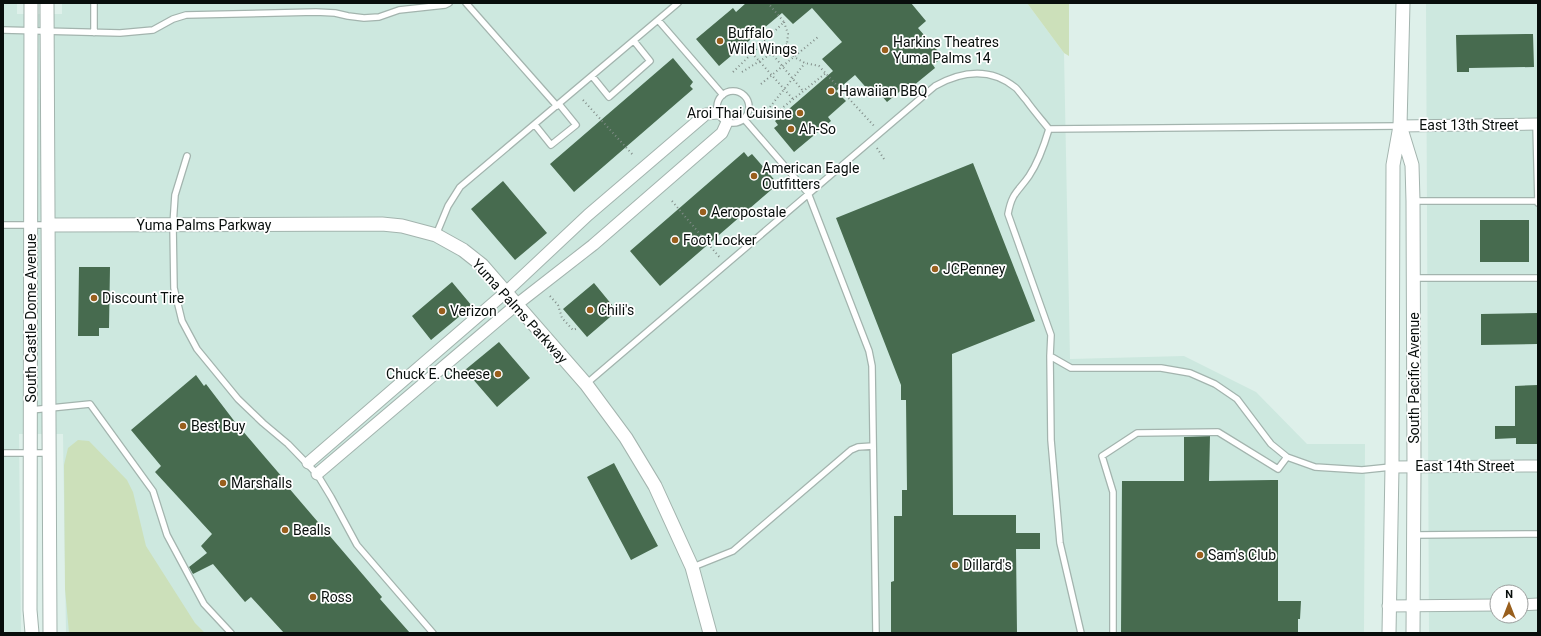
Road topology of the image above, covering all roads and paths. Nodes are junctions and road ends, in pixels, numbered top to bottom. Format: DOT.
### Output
graph roads {
  1 [pos="31,3"];
  2 [pos="48,3"];
  3 [pos="94,3"];
  4 [pos="449,3"];
  5 [pos="466,3"];
  6 [pos="678,3"];
  7 [pos="768,3"];
  8 [pos="1403,3"];
  9 [pos="658,20"];
  10 [pos="784,22"];
  11 [pos="3,30"];
  12 [pos="31,32"];
  13 [pos="47,32"];
  14 [pos="94,33"];
  15 [pos="818,37"];
  16 [pos="634,41"];
  17 [pos="763,43"];
  18 [pos="788,44"];
  19 [pos="752,53"];
  20 [pos="772,54"];
  21 [pos="794,57"];
  22 [pos="760,62"];
  23 [pos="805,63"];
  24 [pos="782,66"];
  25 [pos="733,72"];
  26 [pos="742,72"];
  27 [pos="826,73"];
  28 [pos="772,75"];
  29 [pos="592,76"];
  30 [pos="793,79"];
  31 [pos="761,84"];
  32 [pos="784,89"];
  33 [pos="803,91"];
  34 [pos="723,94"];
  35 [pos="793,99"];
  36 [pos="583,100"];
  37 [pos="558,105"];
  38 [pos="770,107"];
  39 [pos="718,113"];
  40 [pos="771,117"];
  41 [pos="744,119"];
  42 [pos="727,122"];
  43 [pos="1537,124"];
  44 [pos="535,125"];
  45 [pos="1400,126"];
  46 [pos="876,128"];
  47 [pos="1049,129"];
  48 [pos="877,148"];
  49 [pos="633,155"];
  50 [pos="187,156"];
  51 [pos="884,159"];
  52 [pos="808,193"];
  53 [pos="672,200"];
  54 [pos="1413,201"];
  55 [pos="1538,202"];
  56 [pos="3,225"];
  57 [pos="31,225"];
  58 [pos="48,225"];
  59 [pos="173,225"];
  60 [pos="436,235"];
  61 [pos="721,259"];
  62 [pos="1413,278"];
  63 [pos="1538,278"];
  64 [pos="506,292"];
  65 [pos="550,296"];
  66 [pos="516,305"];
  67 [pos="578,328"];
  68 [pos="1050,356"];
  69 [pos="586,384"];
  70 [pos="48,409"];
  71 [pos="31,410"];
  72 [pos="873,446"];
  73 [pos="3,453"];
  74 [pos="31,453"];
  75 [pos="49,453"];
  76 [pos="1287,458"];
  77 [pos="308,463"];
  78 [pos="1538,466"];
  79 [pos="1392,467"];
  80 [pos="1414,467"];
  81 [pos="317,474"];
  82 [pos="1538,534"];
  83 [pos="1414,535"];
  84 [pos="692,568"];
  85 [pos="1489,605"];
  86 [pos="1388,606"];
  87 [pos="1413,606"];
  88 [pos="32,633"];
  89 [pos="50,633"];
  90 [pos="231,633"];
  91 [pos="433,633"];
  92 [pos="710,633"];
  93 [pos="876,633"];
  94 [pos="1081,633"];
  95 [pos="1113,633"];
  96 [pos="1388,633"];
  97 [pos="1413,633"];
  1 -- 12 [label="street, South Castle Dome Avenue"];
  2 -- 13 [label="street, South Castle Dome Avenue"];
  3 -- 14 [label="lane"];
  4 -- 14 [label="lane"];
  5 -- 37 [label="lane"];
  6 -- 9 [label="lane"];
  7 -- 10 [label="path"];
  8 -- 45 [label="street, South Pacific Avenue"];
  9 -- 16 [label="lane"];
  9 -- 34 [label="lane"];
  10 -- 17 [label="path"];
  10 -- 18 [label="path"];
  11 -- 12 [label="lane"];
  12 -- 13 [label="lane"];
  12 -- 57 [label="street, South Castle Dome Avenue"];
  13 -- 14 [label="lane"];
  13 -- 58 [label="street, South Castle Dome Avenue"];
  15 -- 21 [label="path"];
  16 -- 29 [label="lane"];
  16 -- 29 [label="lane"];
  17 -- 19 [label="path"];
  17 -- 20 [label="path"];
  18 -- 20 [label="path"];
  18 -- 21 [label="path"];
  19 -- 22 [label="path"];
  19 -- 25 [label="path"];
  20 -- 22 [label="path"];
  20 -- 24 [label="path"];
  21 -- 23 [label="path"];
  21 -- 24 [label="path"];
  22 -- 26 [label="path"];
  22 -- 28 [label="path"];
  23 -- 27 [label="path"];
  23 -- 30 [label="path"];
  24 -- 28 [label="path"];
  24 -- 30 [label="path"];
  27 -- 33 [label="path"];
  27 -- 46 [label="path"];
  28 -- 31 [label="path"];
  28 -- 32 [label="path"];
  29 -- 37 [label="lane"];
  30 -- 32 [label="path"];
  30 -- 33 [label="path"];
  32 -- 35 [label="path"];
  32 -- 38 [label="path"];
  33 -- 35 [label="path"];
  34 -- 39 [label="lane"];
  34 -- 41 [label="lane"];
  35 -- 40 [label="path"];
  36 -- 49 [label="path"];
  37 -- 44 [label="lane"];
  37 -- 44 [label="lane"];
  39 -- 42 [label="lane"];
  39 -- 64 [label="street"];
  41 -- 42 [label="lane"];
  41 -- 52 [label="lane"];
  42 -- 66 [label="street"];
  43 -- 45 [label="street, East 13th Street"];
  43 -- 55 [label="lane"];
  44 -- 60 [label="lane"];
  45 -- 47 [label="lane"];
  45 -- 54 [label="street, South Pacific Avenue"];
  45 -- 79 [label="street, South Pacific Avenue"];
  47 -- 52 [label="lane"];
  47 -- 68 [label="lane"];
  48 -- 51 [label="path"];
  50 -- 59 [label="lane"];
  52 -- 69 [label="lane"];
  52 -- 72 [label="lane"];
  53 -- 61 [label="path"];
  54 -- 55 [label="lane"];
  54 -- 62 [label="street, South Pacific Avenue"];
  56 -- 57 [label="lane"];
  57 -- 58 [label="lane"];
  57 -- 71 [label="street, South Castle Dome Avenue"];
  58 -- 59 [label="street, Yuma Palms Parkway"];
  58 -- 70 [label="street, South Castle Dome Avenue"];
  59 -- 60 [label="street, Yuma Palms Parkway"];
  59 -- 77 [label="lane"];
  60 -- 64 [label="street, Yuma Palms Parkway"];
  62 -- 63 [label="lane"];
  62 -- 80 [label="street, South Pacific Avenue"];
  64 -- 66 [label="street, Yuma Palms Parkway"];
  64 -- 77 [label="street"];
  65 -- 67 [label="path"];
  66 -- 69 [label="street, Yuma Palms Parkway"];
  66 -- 81 [label="street"];
  68 -- 76 [label="lane"];
  68 -- 94 [label="lane"];
  69 -- 84 [label="street, Yuma Palms Parkway"];
  70 -- 71 [label="lane"];
  70 -- 75 [label="street, South Castle Dome Avenue"];
  70 -- 90 [label="lane"];
  71 -- 74 [label="street, South Castle Dome Avenue"];
  72 -- 84 [label="lane"];
  72 -- 93 [label="lane"];
  73 -- 74 [label="lane"];
  74 -- 75 [label="lane"];
  74 -- 88 [label="street, South Castle Dome Avenue"];
  75 -- 89 [label="street, South Castle Dome Avenue"];
  76 -- 79 [label="lane"];
  76 -- 95 [label="lane"];
  77 -- 81 [label="lane"];
  78 -- 80 [label="street, East 14th Street"];
  79 -- 80 [label="street, East 14th Street"];
  79 -- 86 [label="street, South Pacific Avenue"];
  80 -- 83 [label="street, South Pacific Avenue"];
  81 -- 91 [label="lane"];
  82 -- 83 [label="lane"];
  83 -- 87 [label="street, South Pacific Avenue"];
  84 -- 92 [label="street, Yuma Palms Parkway"];
  85 -- 87 [label="street"];
  86 -- 87 [label="street"];
  86 -- 96 [label="street, South Pacific Avenue"];
  87 -- 97 [label="street, South Pacific Avenue"];
}
